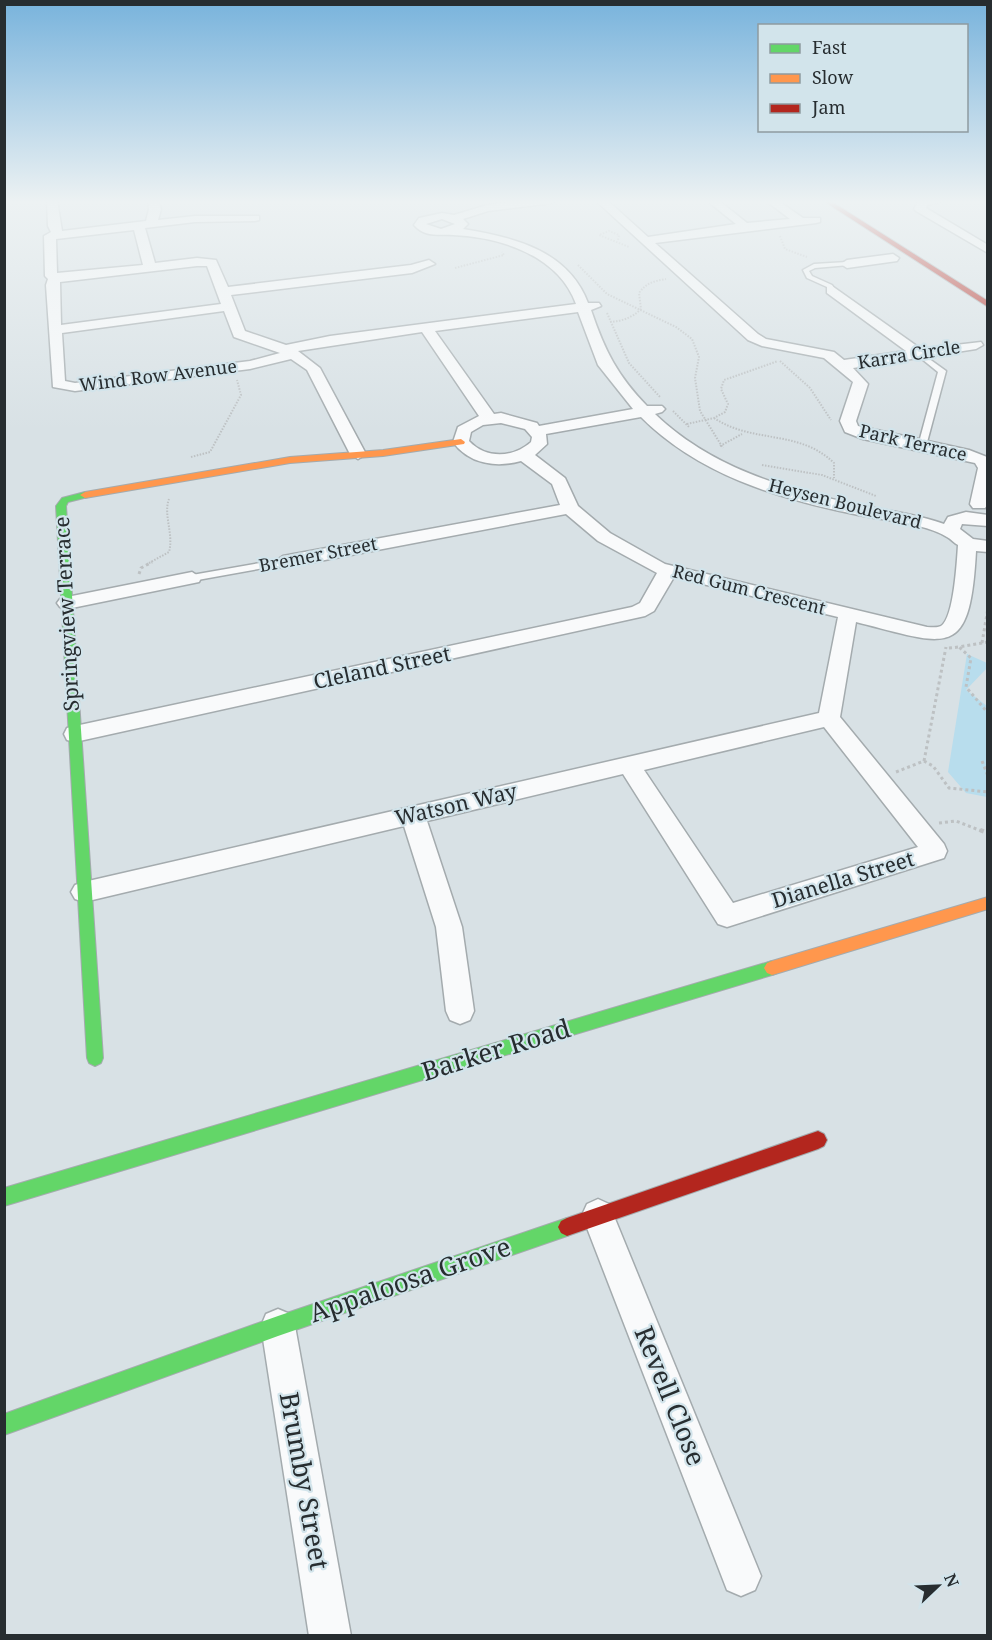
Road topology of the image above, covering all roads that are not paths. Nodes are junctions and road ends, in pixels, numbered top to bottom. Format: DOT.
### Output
graph roads {
  1 [pos="52,277"];
  2 [pos="70,277"];
  3 [pos="217,277"];
  4 [pos="344,277"];
  5 [pos="565,277"];
  6 [pos="686,277"];
  7 [pos="813,277"];
  8 [pos="943,277"];
  9 [pos="56,278"];
  10 [pos="832,290"];
  11 [pos="222,292"];
  12 [pos="987,305"];
  13 [pos="228,307"];
  14 [pos="596,313"];
  15 [pos="56,330"];
  16 [pos="428,331"];
  17 [pos="976,345"];
  18 [pos="294,354"];
  19 [pos="919,354"];
  20 [pos="842,365"];
  21 [pos="658,406"];
  22 [pos="489,419"];
  23 [pos="537,431"];
  24 [pos="461,442"];
  25 [pos="922,446"];
  26 [pos="358,454"];
  27 [pos="524,455"];
  28 [pos="570,508"];
  29 [pos="985,514"];
  30 [pos="968,535"];
  31 [pos="283,562"];
  32 [pos="668,571"];
  33 [pos="192,578"];
  34 [pos="67,603"];
  35 [pos="848,614"];
  36 [pos="829,718"];
  37 [pos="75,734"];
  38 [pos="629,765"];
  39 [pos="413,816"];
  40 [pos="84,892"];
  41 [pos="987,903"];
  42 [pos="460,1011"];
  43 [pos="95,1058"];
  44 [pos="818,1140"];
  45 [pos="4,1197"];
  46 [pos="598,1215"];
  47 [pos="278,1326"];
  48 [pos="4,1425"];
  49 [pos="741,1576"];
  50 [pos="330,1635"];
  1 -- 9 [label="street, Wind Row Avenue"];
  2 -- 9 [label="street"];
  3 -- 11 [label="street"];
  4 -- 11 [label="street"];
  5 -- 14 [label="street, Heysen Boulevard"];
  6 -- 20 [label="street, Park Terrace"];
  7 -- 10 [label="lane"];
  8 -- 12 [label="street"];
  9 -- 15 [label="street, Wind Row Avenue"];
  10 -- 19 [label="street"];
  11 -- 13 [label="street"];
  13 -- 15 [label="street"];
  13 -- 18 [label="street"];
  14 -- 16 [label="street, Wind Row Avenue"];
  14 -- 21 [label="street, Heysen Boulevard"];
  15 -- 18 [label="street, Wind Row Avenue"];
  16 -- 18 [label="street, Wind Row Avenue"];
  16 -- 18 [label="street, Wind Row Avenue"];
  16 -- 22 [label="street"];
  17 -- 19 [label="street, Karra Circle"];
  18 -- 26 [label="street"];
  19 -- 20 [label="street, Karra Circle"];
  19 -- 25 [label="lane"];
  20 -- 25 [label="street, Park Terrace"];
  21 -- 23 [label="street"];
  21 -- 30 [label="street, Heysen Boulevard"];
  22 -- 23 [label="street"];
  22 -- 24 [label="street"];
  23 -- 27 [label="street"];
  24 -- 26 [label="street, Springview Terrace"];
  24 -- 27 [label="street"];
  25 -- 29 [label="street, Park Terrace"];
  26 -- 34 [label="street, Springview Terrace"];
  27 -- 28 [label="street, Red Gum Crescent"];
  28 -- 31 [label="street, Bremer Street"];
  28 -- 32 [label="street, Red Gum Crescent"];
  29 -- 30 [label="street, Heysen Boulevard"];
  30 -- 35 [label="street, Red Gum Crescent"];
  31 -- 33 [label="lane, Bremer Street"];
  32 -- 35 [label="street, Red Gum Crescent"];
  32 -- 37 [label="street, Cleland Street"];
  33 -- 34 [label="street, Bremer Street"];
  34 -- 37 [label="street, Springview Terrace"];
  35 -- 36 [label="street"];
  36 -- 38 [label="street, Watson Way"];
  36 -- 38 [label="street, Dianella Street"];
  37 -- 40 [label="street, Springview Terrace"];
  38 -- 39 [label="street, Watson Way"];
  39 -- 40 [label="street, Watson Way"];
  39 -- 42 [label="street"];
  40 -- 43 [label="street, Springview Terrace"];
  41 -- 45 [label="street, Barker Road"];
  44 -- 46 [label="street, Appaloosa Grove"];
  46 -- 47 [label="street, Appaloosa Grove"];
  46 -- 49 [label="street, Revell Close"];
  47 -- 48 [label="street, Appaloosa Grove"];
  47 -- 50 [label="street, Brumby Street"];
}
